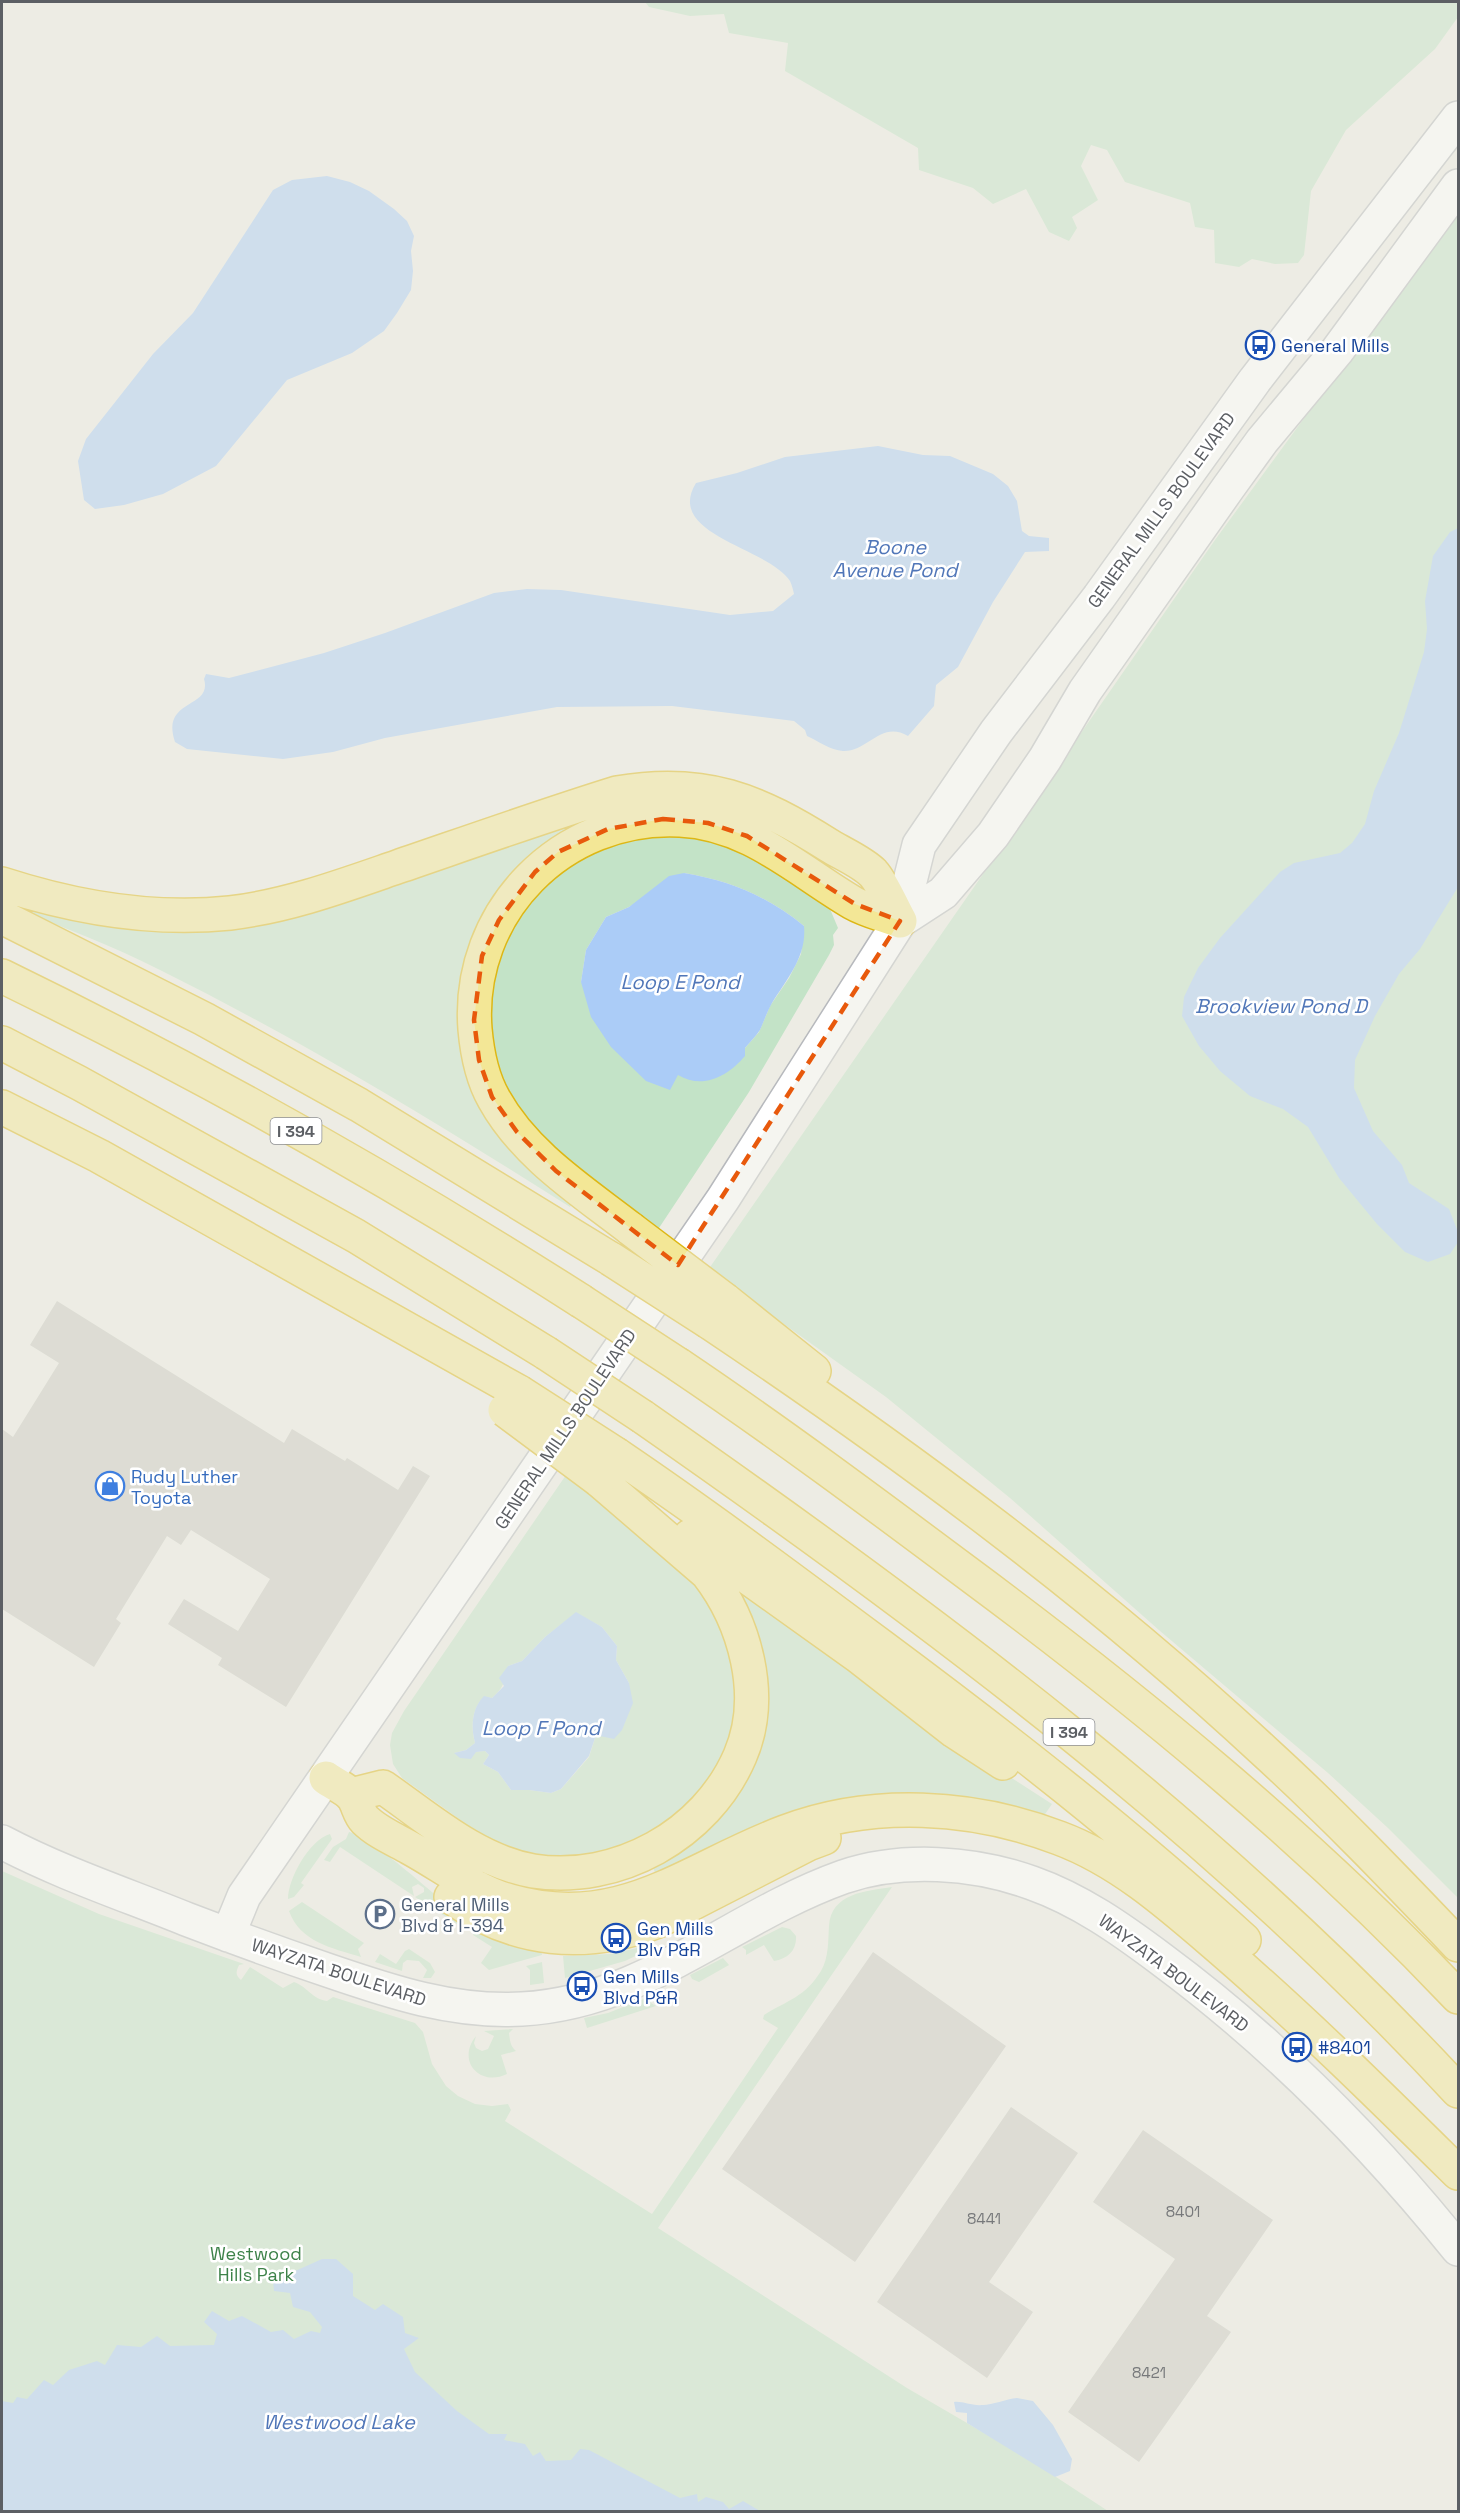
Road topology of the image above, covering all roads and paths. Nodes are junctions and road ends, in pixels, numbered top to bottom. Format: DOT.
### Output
graph roads {
  1 [pos="1458,118"];
  2 [pos="1458,186"];
  3 [pos="2,884"];
  4 [pos="2,917"];
  5 [pos="900,921"];
  6 [pos="2,976"];
  7 [pos="2,1043"];
  8 [pos="2,1107"];
  9 [pos="717,1311"];
  10 [pos="608,1468"];
  11 [pos="338,1786"];
  12 [pos="2,1842"];
  13 [pos="228,1935"];
  14 [pos="1458,1945"];
  15 [pos="1458,1998"];
  16 [pos="1458,2091"];
  17 [pos="1458,2157"];
  18 [pos="1458,2173"];
  19 [pos="1458,2249"];
  1 -- 5 [label="street, GENERAL MILLS BOULEVARD"];
  2 -- 5 [label="street, GENERAL MILLS BOULEVARD"];
  3 -- 5 [label="highway"];
  4 -- 9 [label="highway, bridge"];
  5 -- 9 [label="highway, bridge"];
  5 -- 11 [label="street, GENERAL MILLS BOULEVARD"];
  6 -- 15 [label="highway, I 394, bridge"];
  7 -- 16 [label="highway, I 394, bridge"];
  8 -- 10 [label="highway, bridge"];
  9 -- 14 [label="highway"];
  10 -- 11 [label="highway"];
  10 -- 17 [label="highway"];
  11 -- 13 [label="street, GENERAL MILLS BOULEVARD"];
  11 -- 18 [label="highway"];
  12 -- 13 [label="street, WAYZATA BOULEVARD"];
  13 -- 19 [label="street, WAYZATA BOULEVARD"];
}
